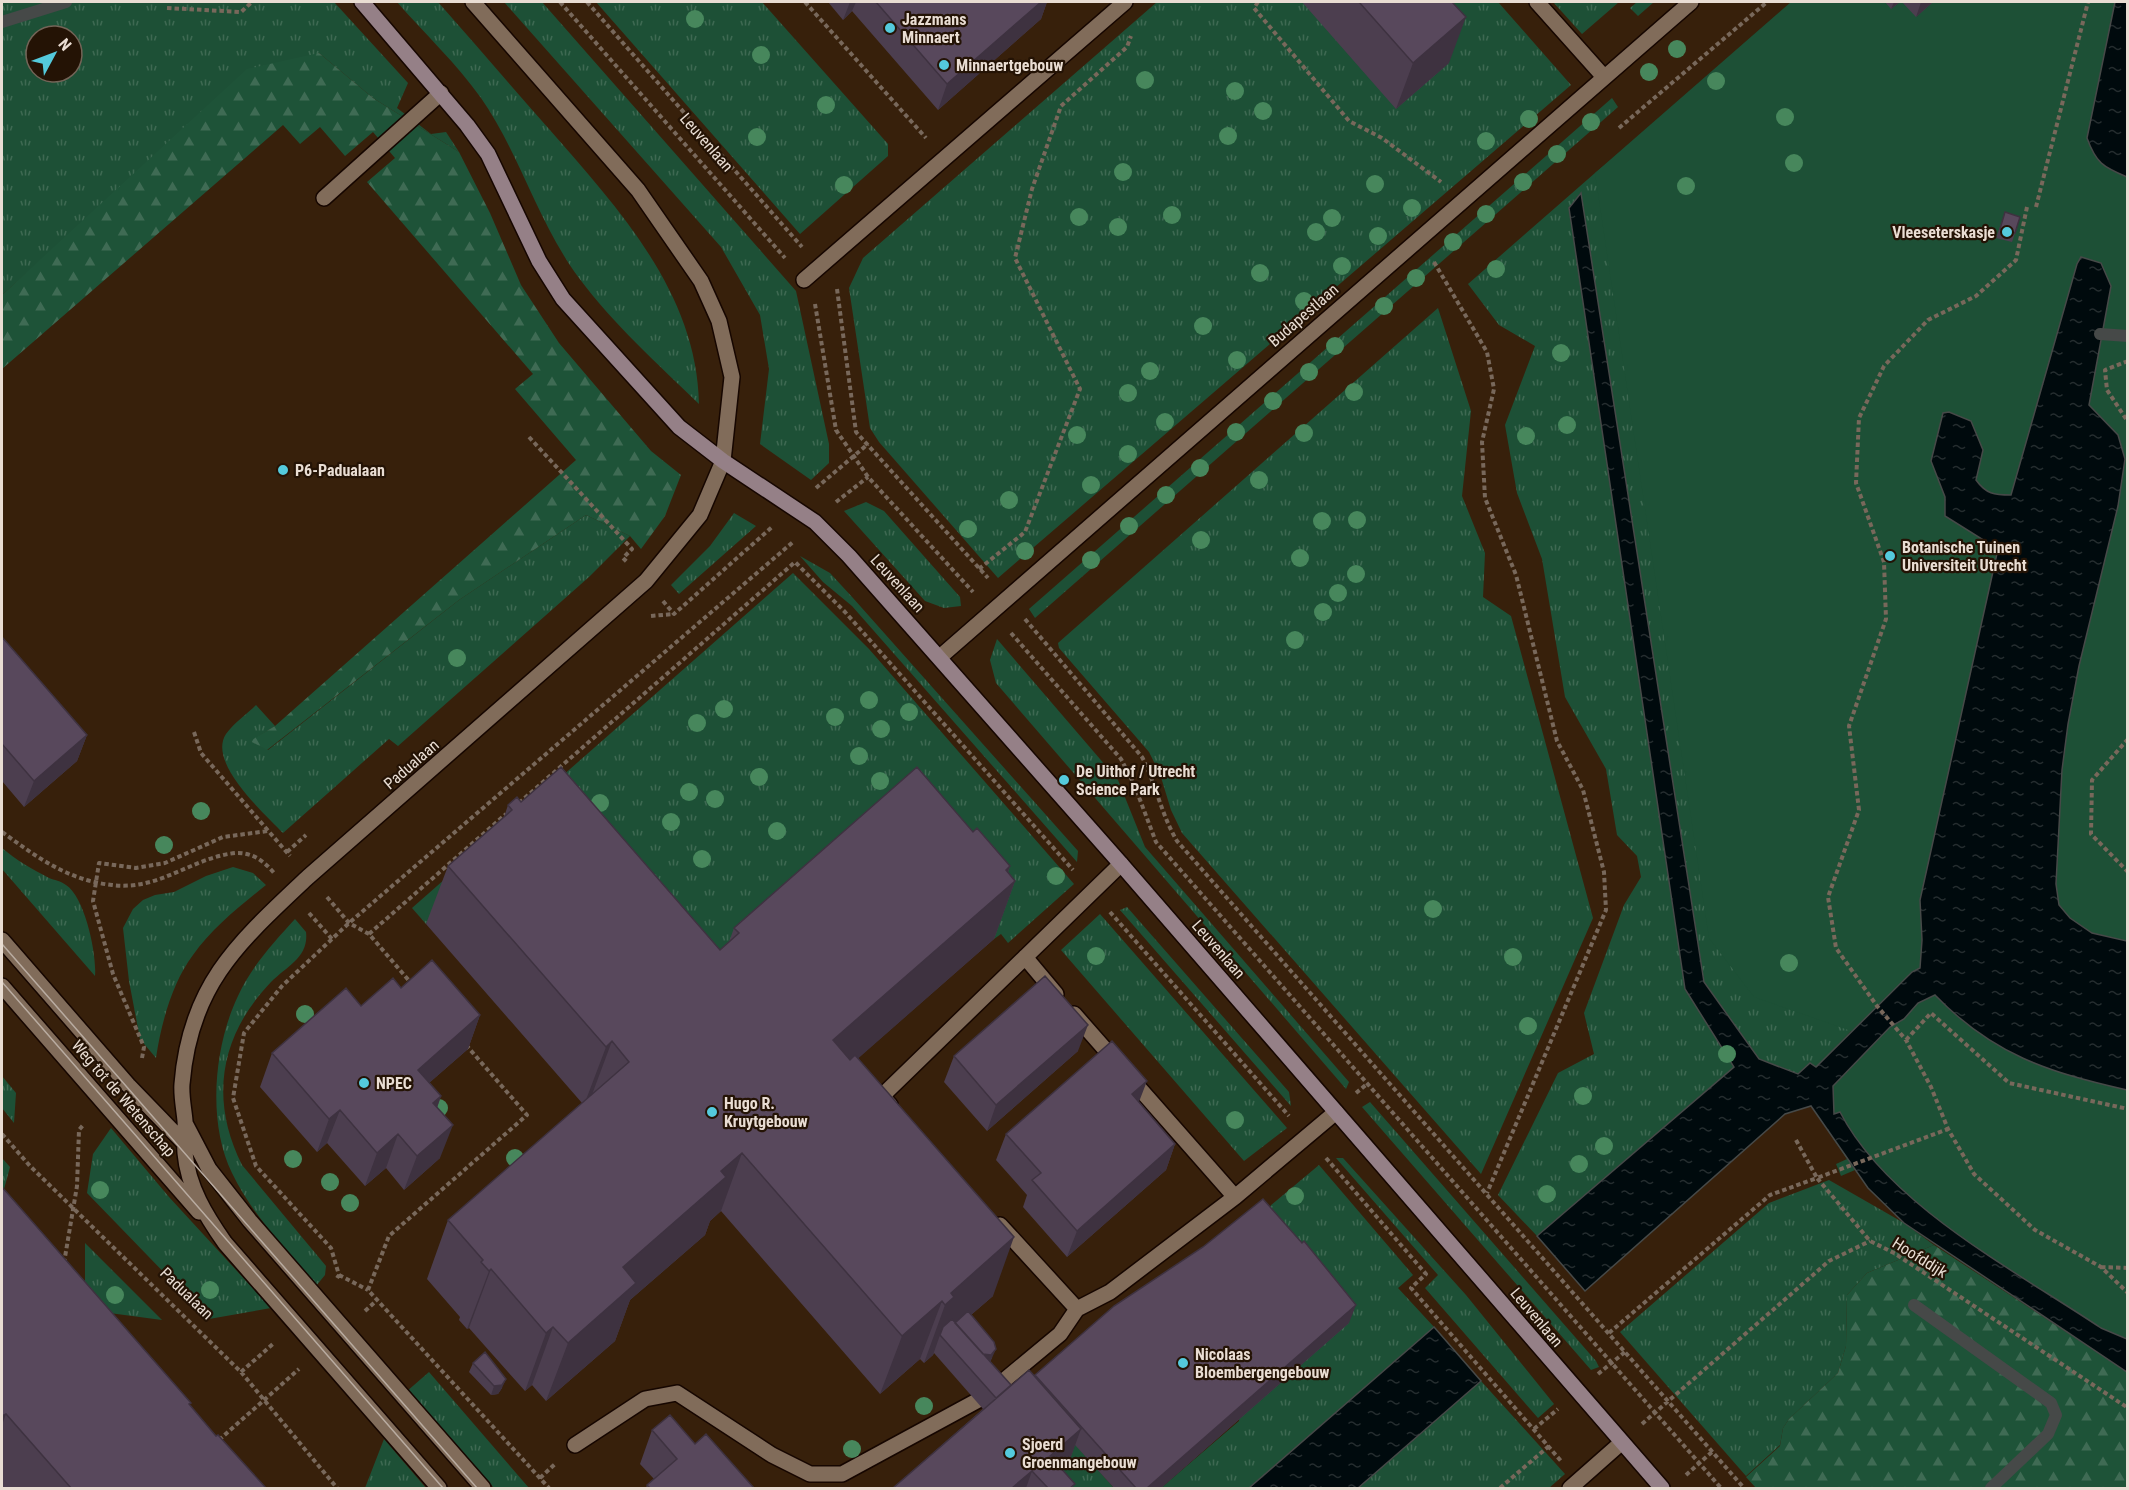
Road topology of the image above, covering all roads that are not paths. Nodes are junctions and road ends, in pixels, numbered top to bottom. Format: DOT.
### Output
graph roads {
  1 [pos="362,2"];
  2 [pos="474,2"];
  3 [pos="1125,2"];
  4 [pos="1537,2"];
  5 [pos="1691,2"];
  6 [pos="1604,77"];
  7 [pos="441,93"];
  8 [pos="324,198"];
  9 [pos="804,280"];
  10 [pos="723,461"];
  11 [pos="940,657"];
  12 [pos="1121,864"];
  13 [pos="2,940"];
  14 [pos="1025,957"];
  15 [pos="2,986"];
  16 [pos="1336,1112"];
  17 [pos="898,1113"];
  18 [pos="185,1123"];
  19 [pos="185,1144"];
  20 [pos="209,1169"];
  21 [pos="1235,1197"];
  22 [pos="991,1216"];
  23 [pos="219,1234"];
  24 [pos="1077,1310"];
  25 [pos="1621,1443"];
  26 [pos="575,1445"];
  27 [pos="1574,1485"];
  28 [pos="439,1488"];
  29 [pos="483,1488"];
  30 [pos="1662,1488"];
  1 -- 7 [label="main road, Leuvenlaan"];
  2 -- 10 [label="street"];
  3 -- 9 [label="street"];
  4 -- 6 [label="street"];
  5 -- 6 [label="street, Budapestlaan"];
  6 -- 11 [label="street, Budapestlaan"];
  7 -- 8 [label="street"];
  7 -- 10 [label="main road, Leuvenlaan"];
  10 -- 11 [label="main road, Leuvenlaan"];
  10 -- 18 [label="street, Padualaan"];
  11 -- 12 [label="main road, Leuvenlaan"];
  12 -- 14 [label="street"];
  12 -- 16 [label="main road, Leuvenlaan"];
  13 -- 19 [label="street, Weg tot de Wetenschap"];
  14 -- 17 [label="street"];
  14 -- 21 [label="street"];
  15 -- 23 [label="street, Weg tot de Wetenschap"];
  16 -- 21 [label="street"];
  16 -- 25 [label="main road, Leuvenlaan"];
  18 -- 19 [label="street, Padualaan"];
  18 -- 20 [label="street, Padualaan"];
  19 -- 20 [label="street, Weg tot de Wetenschap"];
  19 -- 23 [label="street, Padualaan"];
  20 -- 29 [label="street, Padualaan"];
  21 -- 24 [label="street"];
  22 -- 24 [label="street"];
  23 -- 28 [label="street, Padualaan"];
  24 -- 26 [label="street"];
  25 -- 27 [label="street"];
  25 -- 30 [label="main road, Leuvenlaan"];
}
